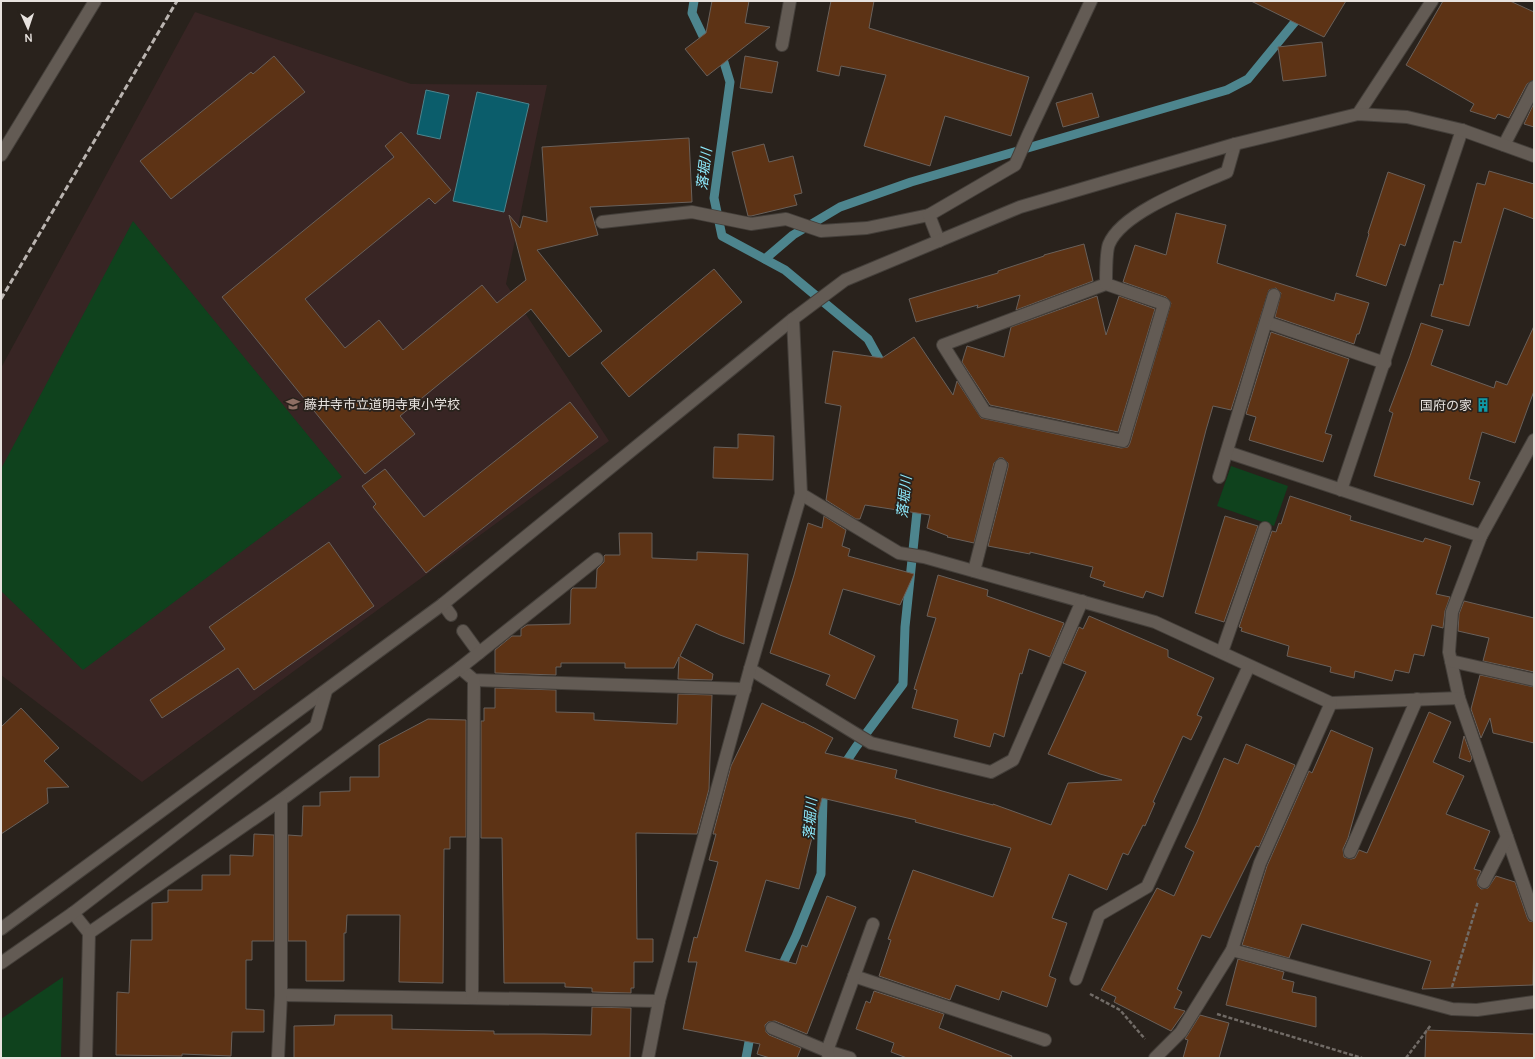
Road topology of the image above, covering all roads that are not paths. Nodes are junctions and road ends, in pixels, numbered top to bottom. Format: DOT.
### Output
graph roads {
  1 [pos="95,1"];
  2 [pos="790,1"];
  3 [pos="1091,1"];
  4 [pos="1432,1"];
  5 [pos="782,45"];
  6 [pos="1534,87"];
  7 [pos="1358,114"];
  8 [pos="1462,130"];
  9 [pos="1235,144"];
  10 [pos="1504,145"];
  11 [pos="1,155"];
  12 [pos="1534,156"];
  13 [pos="929,215"];
  14 [pos="602,222"];
  15 [pos="939,240"];
  16 [pos="1106,284"];
  17 [pos="1274,295"];
  18 [pos="793,319"];
  19 [pos="1266,322"];
  20 [pos="1385,363"];
  21 [pos="1534,440"];
  22 [pos="1227,452"];
  23 [pos="1001,465"];
  24 [pos="1219,477"];
  25 [pos="1341,490"];
  26 [pos="801,494"];
  27 [pos="1265,528"];
  28 [pos="1481,536"];
  29 [pos="597,559"];
  30 [pos="974,571"];
  31 [pos="1082,601"];
  32 [pos="443,604"];
  33 [pos="451,615"];
  34 [pos="463,631"];
  35 [pos="1222,652"];
  36 [pos="479,653"];
  37 [pos="1451,661"];
  38 [pos="1250,666"];
  39 [pos="460,668"];
  40 [pos="750,669"];
  41 [pos="474,680"];
  42 [pos="1534,680"];
  43 [pos="745,689"];
  44 [pos="326,691"];
  45 [pos="1459,698"];
  46 [pos="1417,699"];
  47 [pos="1331,703"];
  48 [pos="280,800"];
  49 [pos="1507,837"];
  50 [pos="1350,852"];
  51 [pos="1484,882"];
  52 [pos="1531,896"];
  53 [pos="73,913"];
  54 [pos="1534,915"];
  55 [pos="873,924"];
  56 [pos="1,929"];
  57 [pos="88,933"];
  58 [pos="1232,950"];
  59 [pos="1,963"];
  60 [pos="854,976"];
  61 [pos="1076,979"];
  62 [pos="281,995"];
  63 [pos="472,998"];
  64 [pos="659,1001"];
  65 [pos="1534,1002"];
  66 [pos="772,1028"];
  67 [pos="1045,1040"];
  68 [pos="828,1054"];
  69 [pos="1157,1056"];
  70 [pos="86,1058"];
  71 [pos="278,1058"];
  72 [pos="648,1058"];
  73 [pos="850,1058"];
  1 -- 11 [label="street"];
  2 -- 5 [label="street"];
  3 -- 13 [label="street"];
  4 -- 7 [label="street"];
  6 -- 10 [label="street"];
  7 -- 8 [label="street"];
  7 -- 9 [label="street"];
  8 -- 10 [label="street"];
  8 -- 20 [label="street"];
  9 -- 15 [label="street"];
  9 -- 16 [label="street"];
  10 -- 12 [label="street"];
  13 -- 14 [label="street"];
  13 -- 15 [label="street"];
  15 -- 18 [label="street"];
  16 -- 16 [label="street"];
  17 -- 19 [label="street"];
  18 -- 26 [label="street"];
  18 -- 32 [label="street"];
  19 -- 20 [label="street"];
  19 -- 22 [label="street"];
  20 -- 25 [label="street"];
  21 -- 28 [label="street"];
  22 -- 24 [label="street"];
  22 -- 25 [label="street"];
  23 -- 30 [label="street"];
  25 -- 28 [label="street"];
  26 -- 30 [label="street"];
  26 -- 40 [label="street"];
  27 -- 35 [label="street"];
  28 -- 37 [label="street"];
  29 -- 36 [label="street"];
  30 -- 31 [label="street"];
  31 -- 35 [label="street"];
  31 -- 40 [label="street"];
  32 -- 33 [label="street"];
  32 -- 44 [label="street"];
  34 -- 36 [label="street"];
  35 -- 38 [label="street"];
  36 -- 39 [label="street"];
  37 -- 42 [label="street"];
  37 -- 45 [label="street"];
  38 -- 47 [label="street"];
  38 -- 61 [label="street"];
  39 -- 41 [label="street"];
  39 -- 48 [label="street"];
  40 -- 43 [label="street"];
  41 -- 43 [label="street"];
  41 -- 63 [label="street"];
  43 -- 64 [label="street"];
  44 -- 53 [label="street"];
  44 -- 56 [label="street"];
  45 -- 46 [label="street"];
  45 -- 49 [label="street"];
  46 -- 47 [label="street"];
  46 -- 50 [label="street"];
  47 -- 58 [label="street"];
  48 -- 57 [label="street"];
  48 -- 62 [label="street"];
  49 -- 51 [label="street"];
  49 -- 52 [label="street"];
  52 -- 54 [label="street"];
  53 -- 57 [label="street"];
  53 -- 59 [label="street"];
  55 -- 60 [label="street"];
  57 -- 70 [label="street"];
  58 -- 65 [label="street"];
  58 -- 69 [label="street"];
  60 -- 67 [label="street"];
  60 -- 68 [label="street"];
  62 -- 63 [label="street"];
  62 -- 71 [label="street"];
  63 -- 64 [label="street"];
  64 -- 72 [label="street"];
  66 -- 68 [label="street"];
  68 -- 73 [label="street"];
}
